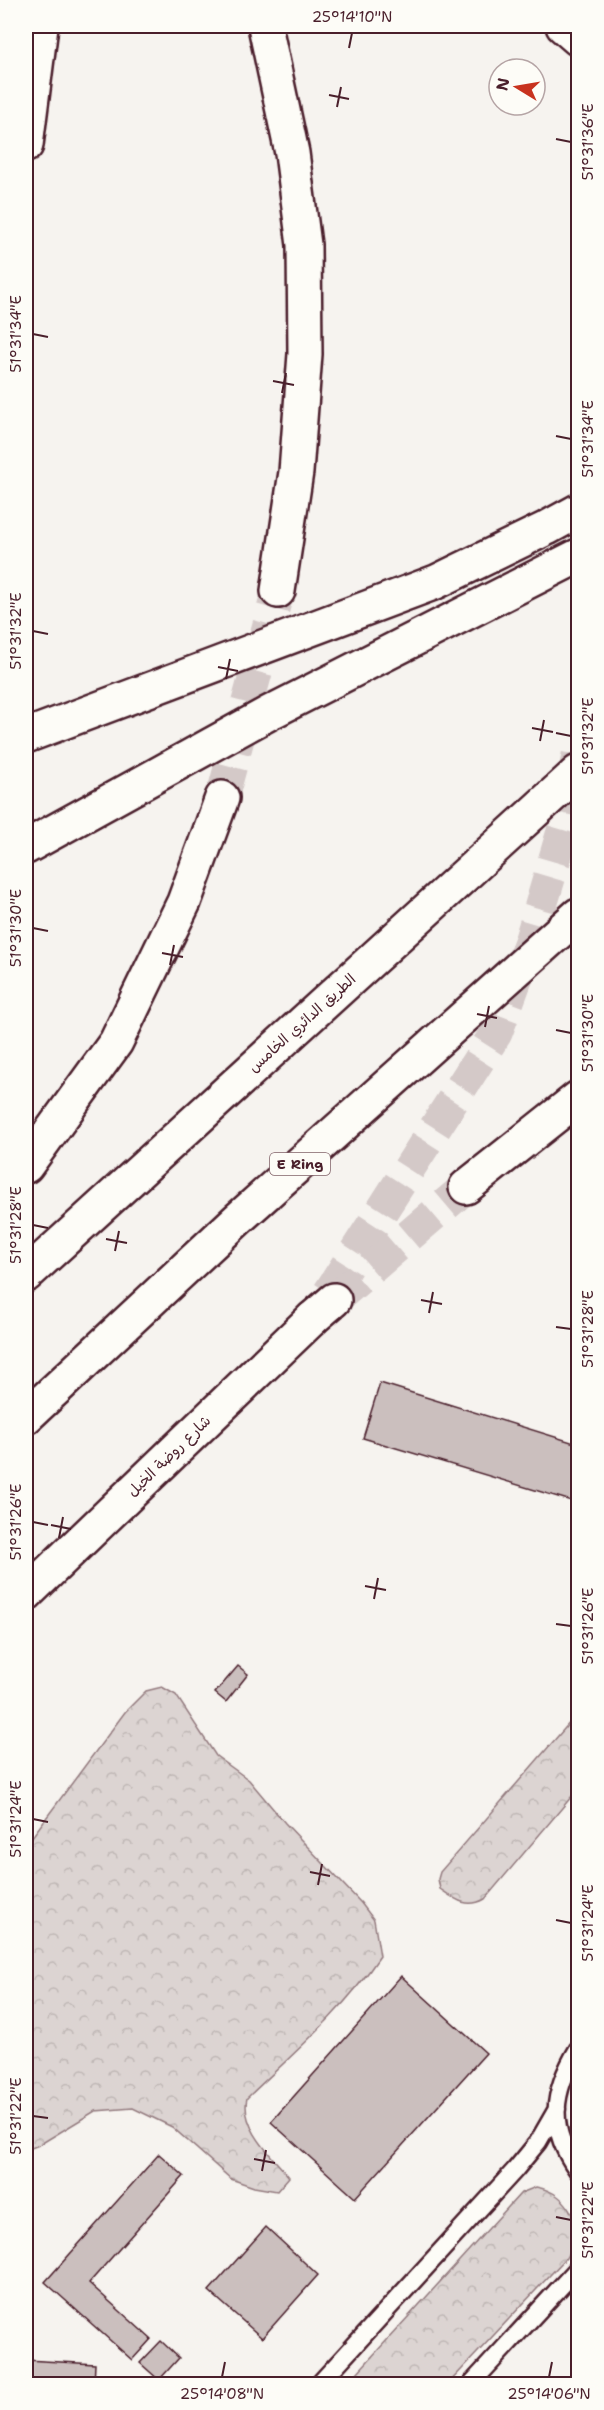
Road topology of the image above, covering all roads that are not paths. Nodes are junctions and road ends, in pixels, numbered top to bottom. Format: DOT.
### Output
graph roads {
  1 [pos="41,26"];
  2 [pos="265,26"];
  3 [pos="563,26"];
  4 [pos="579,39"];
  5 [pos="26,145"];
  6 [pos="579,511"];
  7 [pos="579,556"];
  8 [pos="278,591"];
  9 [pos="26,736"];
  10 [pos="579,772"];
  11 [pos="222,798"];
  12 [pos="26,847"];
  13 [pos="579,915"];
  14 [pos="579,1098"];
  15 [pos="26,1166"];
  16 [pos="466,1187"];
  17 [pos="26,1275"];
  18 [pos="323,1309"];
  19 [pos="26,1417"];
  20 [pos="26,1594"];
  21 [pos="579,2049"];
  22 [pos="557,2109"];
  23 [pos="579,2171"];
  24 [pos="579,2268"];
  25 [pos="319,2385"];
  26 [pos="471,2385"];
  1 -- 5 [label="main road"];
  2 -- 8 [label="main road"];
  3 -- 4 [label="main road"];
  6 -- 9 [label="main road"];
  7 -- 12 [label="main road"];
  10 -- 17 [label="main road, الطريق الدائري الخامس"];
  11 -- 15 [label="main road"];
  13 -- 19 [label="main road, E Ring"];
  14 -- 16 [label="main road"];
  18 -- 20 [label="main road, شارع روضة الخيل"];
  21 -- 22 [label="lane"];
  22 -- 23 [label="lane"];
  22 -- 25 [label="lane"];
  24 -- 26 [label="lane"];
}
